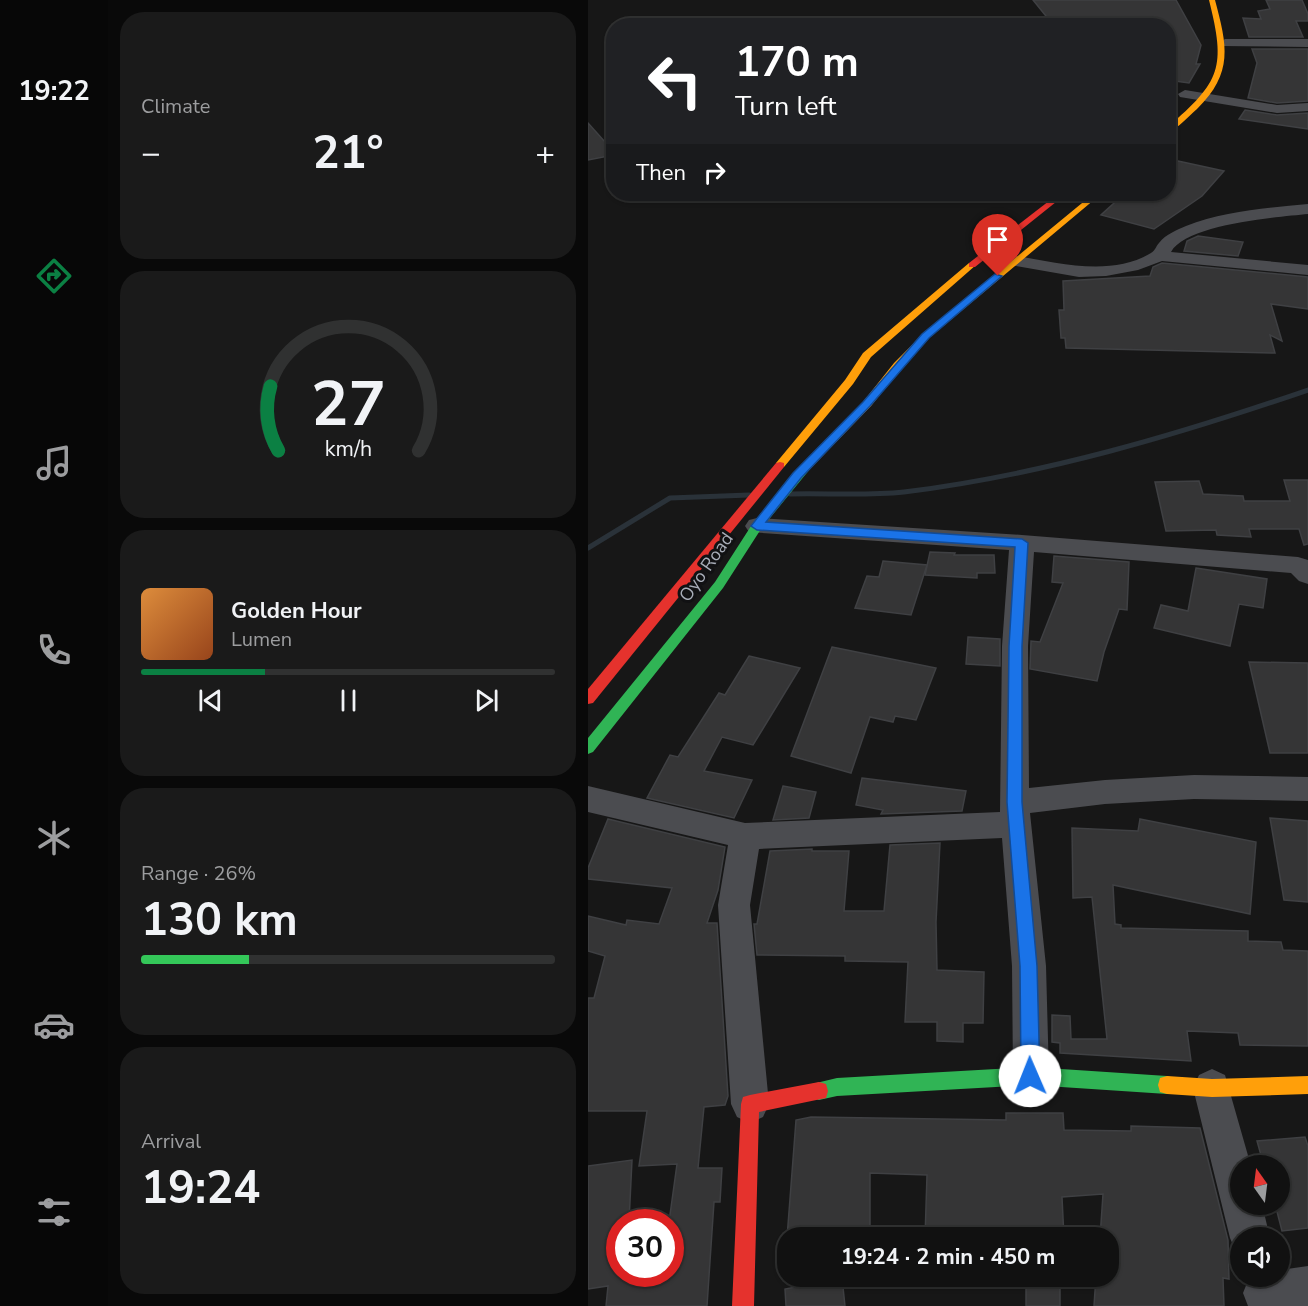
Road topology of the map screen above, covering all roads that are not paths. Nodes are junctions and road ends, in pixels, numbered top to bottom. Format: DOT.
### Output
graph roads {
  1 [pos="1212,0"];
  2 [pos="1225,43"];
  3 [pos="1308,43"];
  4 [pos="1196,82"];
  5 [pos="1185,94"];
  6 [pos="1209,96"];
  7 [pos="1176,102"];
  8 [pos="1308,107"];
  9 [pos="1176,124"];
  10 [pos="1053,201"];
  11 [pos="1088,201"];
  12 [pos="1308,209"];
  13 [pos="1160,256"];
  14 [pos="1016,261"];
  15 [pos="1308,270"];
  16 [pos="754,518"];
  17 [pos="1022,543"];
  18 [pos="1308,575"];
  19 [pos="588,699"];
  20 [pos="588,748"];
  21 [pos="1308,789"];
  22 [pos="588,799"];
  23 [pos="1015,813"];
  24 [pos="745,836"];
  25 [pos="1030,1076"];
  26 [pos="1308,1085"];
  27 [pos="1212,1088"];
  28 [pos="750,1104"];
  29 [pos="1230,1160"];
  30 [pos="1308,1287"];
  31 [pos="1262,1292"];
  32 [pos="743,1306"];
  1 -- 2 [label="main road"];
  2 -- 3 [label="street"];
  2 -- 6 [label="main road"];
  4 -- 5 [label="main road"];
  5 -- 6 [label="street"];
  5 -- 7 [label="main road"];
  6 -- 8 [label="street"];
  6 -- 9 [label="main road"];
  10 -- 16 [label="main road, Oyo Road"];
  11 -- 14 [label="main road, Oyo Road"];
  12 -- 13 [label="street"];
  13 -- 14 [label="street"];
  13 -- 15 [label="street"];
  14 -- 16 [label="main road, Oyo Road"];
  16 -- 17 [label="street"];
  16 -- 19 [label="main road, Oyo Road"];
  16 -- 20 [label="main road, Oyo Road"];
  17 -- 18 [label="street"];
  17 -- 23 [label="street"];
  21 -- 23 [label="street"];
  22 -- 24 [label="street"];
  23 -- 24 [label="street"];
  23 -- 25 [label="street"];
  24 -- 28 [label="street"];
  25 -- 27 [label="main road"];
  25 -- 28 [label="main road"];
  26 -- 27 [label="main road"];
  27 -- 29 [label="street"];
  28 -- 32 [label="main road"];
  30 -- 31 [label="street"];
}
